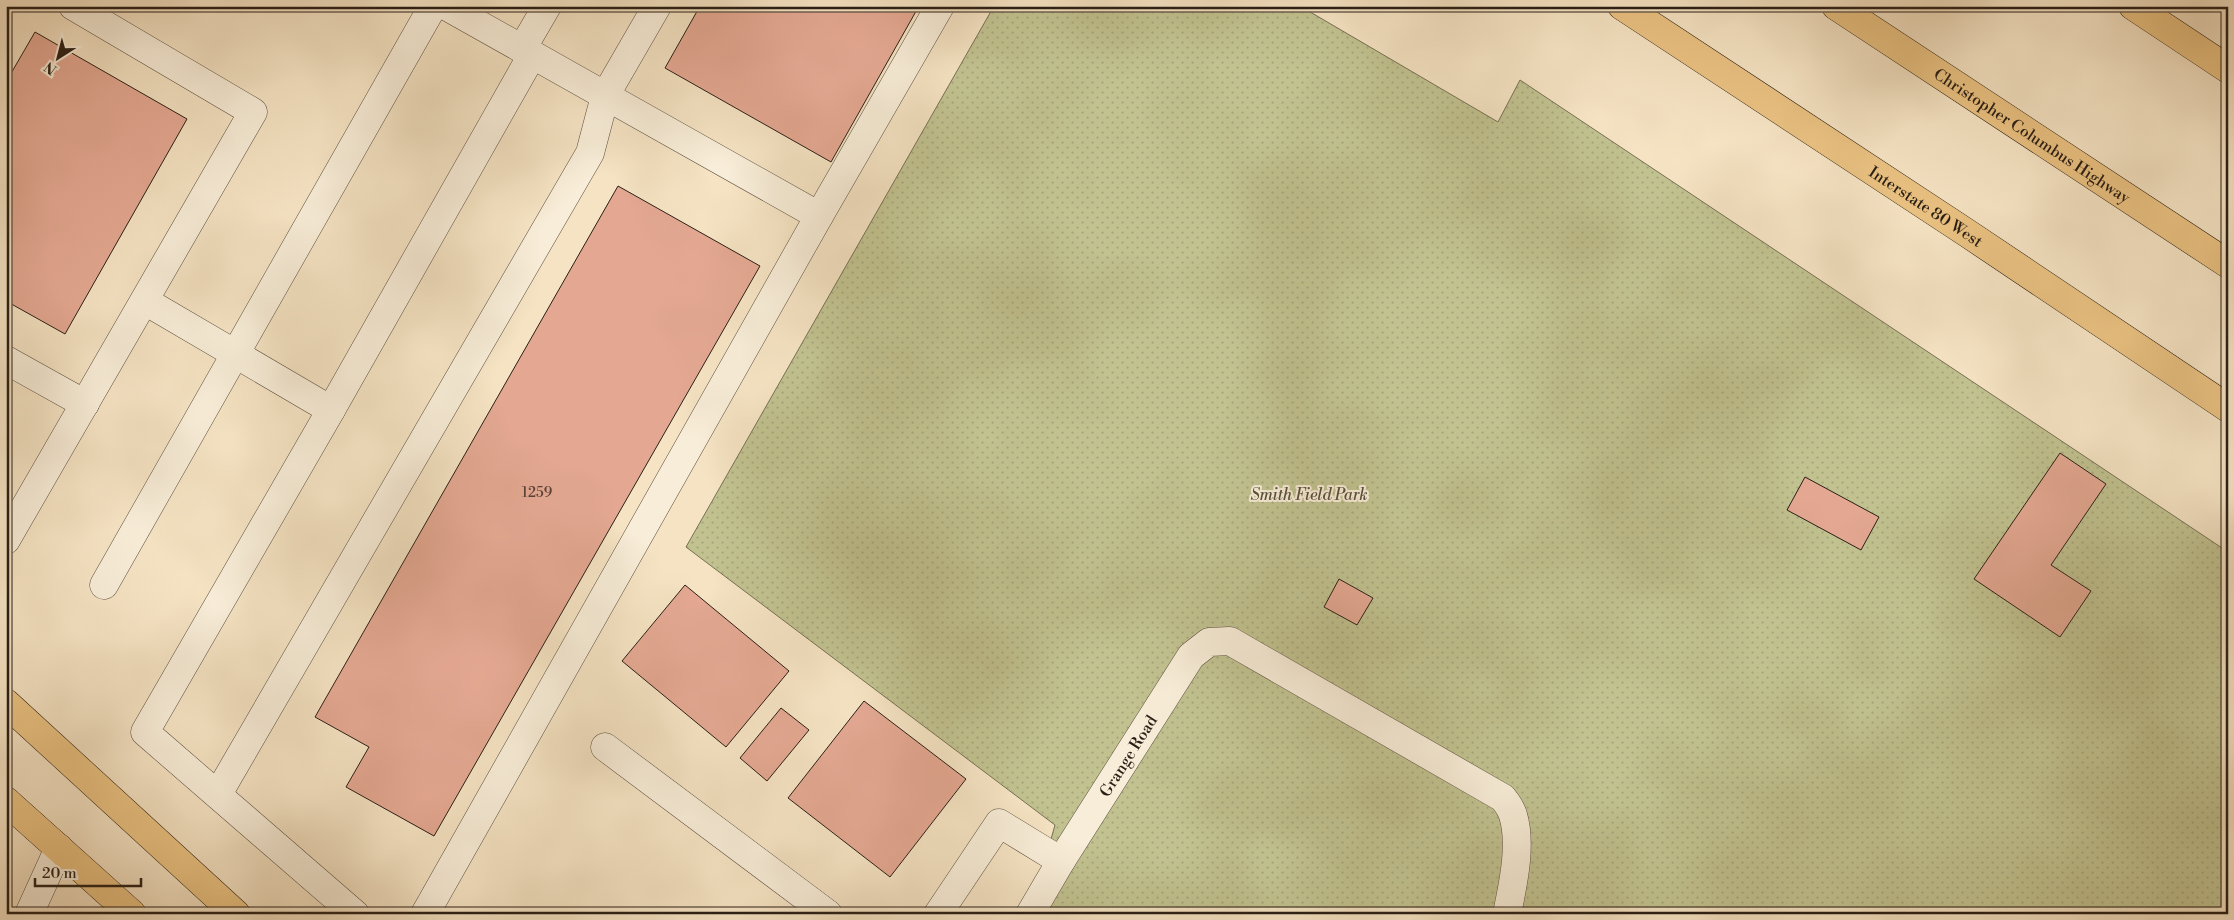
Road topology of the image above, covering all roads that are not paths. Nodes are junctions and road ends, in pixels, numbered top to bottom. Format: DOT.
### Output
graph roads {
  1 [pos="73,6"];
  2 [pos="547,6"];
  3 [pos="657,6"];
  4 [pos="940,6"];
  5 [pos="1622,6"];
  6 [pos="1836,6"];
  7 [pos="2133,6"];
  8 [pos="450,8"];
  9 [pos="527,52"];
  10 [pos="2228,69"];
  11 [pos="605,96"];
  12 [pos="819,216"];
  13 [pos="2228,264"];
  14 [pos="145,300"];
  15 [pos="235,354"];
  16 [pos="6,360"];
  17 [pos="85,404"];
  18 [pos="2228,408"];
  19 [pos="331,410"];
  20 [pos="6,540"];
  21 [pos="104,585"];
  22 [pos="6,703"];
  23 [pos="605,747"];
  24 [pos="218,794"];
  25 [pos="6,801"];
  26 [pos="59,848"];
  27 [pos="1061,861"];
  28 [pos="30,914"];
  29 [pos="132,914"];
  30 [pos="236,914"];
  31 [pos="355,914"];
  32 [pos="426,914"];
  33 [pos="828,914"];
  34 [pos="938,914"];
  35 [pos="1030,914"];
  36 [pos="1507,914"];
  1 -- 14 [label="street"];
  2 -- 9 [label="street"];
  3 -- 11 [label="street"];
  4 -- 12 [label="street"];
  5 -- 18 [label="highway, Interstate 80 West"];
  6 -- 13 [label="highway, Christopher Columbus Highway"];
  7 -- 10 [label="highway"];
  8 -- 9 [label="street"];
  8 -- 15 [label="street"];
  9 -- 11 [label="street"];
  9 -- 19 [label="street"];
  11 -- 12 [label="street"];
  11 -- 24 [label="street"];
  12 -- 32 [label="street"];
  14 -- 15 [label="street"];
  14 -- 17 [label="street"];
  15 -- 19 [label="street"];
  15 -- 21 [label="street"];
  16 -- 17 [label="street"];
  17 -- 20 [label="street"];
  19 -- 24 [label="street"];
  22 -- 30 [label="highway"];
  23 -- 33 [label="street"];
  24 -- 31 [label="street"];
  25 -- 26 [label="highway"];
  26 -- 28 [label="street"];
  26 -- 29 [label="highway"];
  27 -- 34 [label="street"];
  27 -- 35 [label="street, Grange Road"];
  27 -- 36 [label="street, Grange Road"];
}
